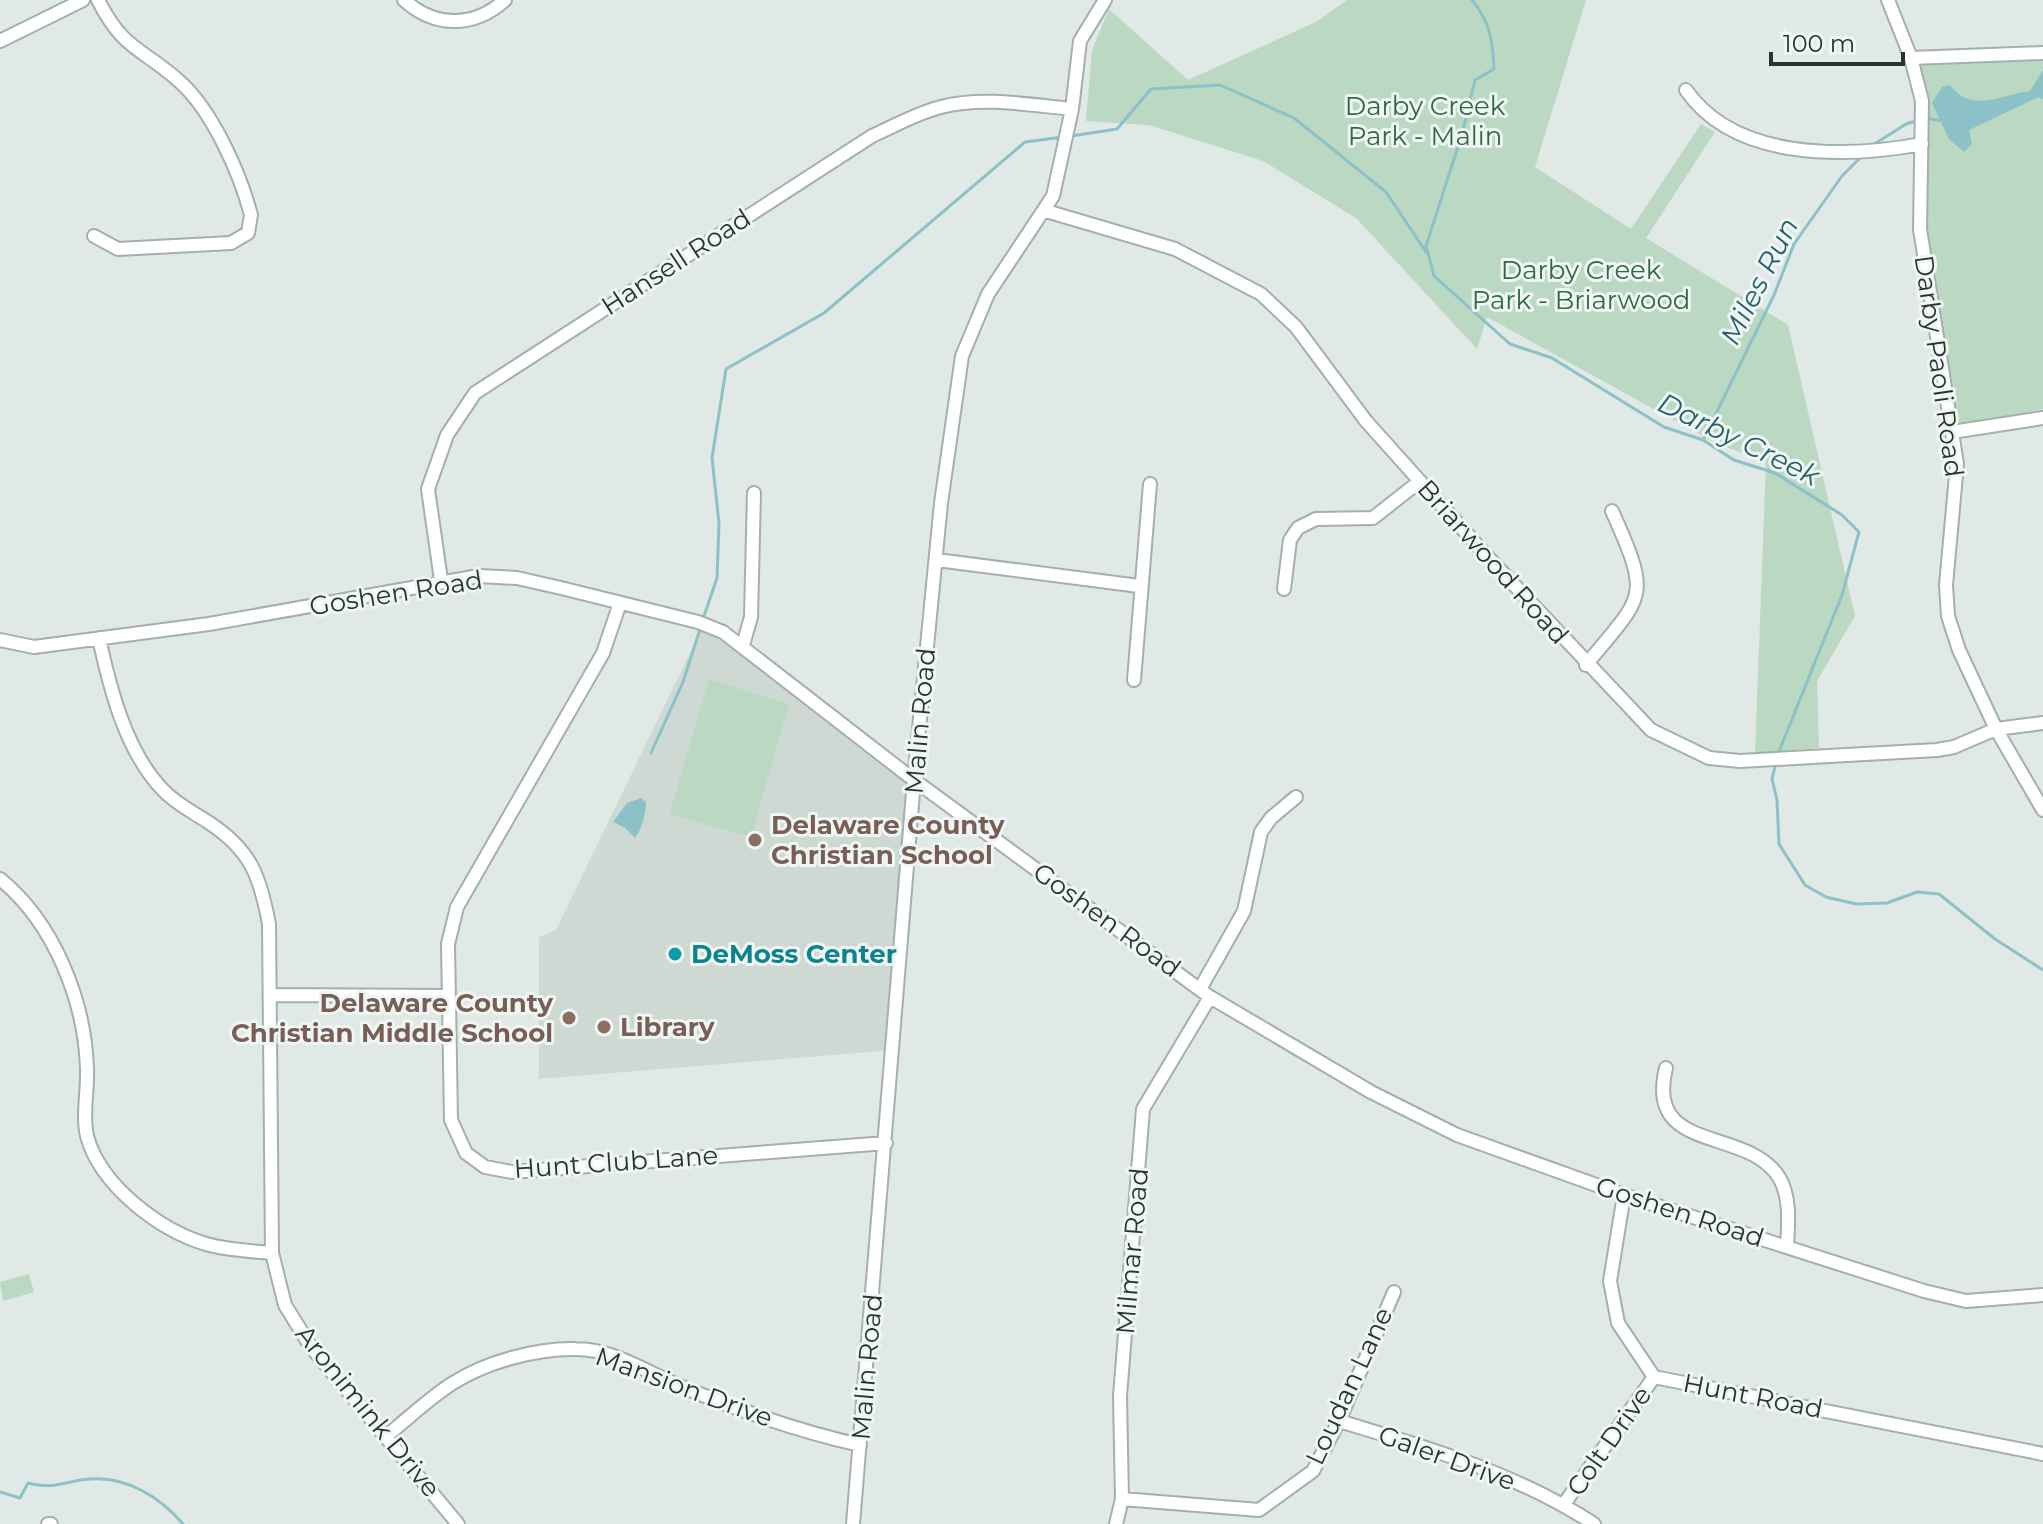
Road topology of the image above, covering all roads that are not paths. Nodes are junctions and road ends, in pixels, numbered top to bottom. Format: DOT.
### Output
graph roads {
  1 [pos="83,0"];
  2 [pos="98,0"];
  3 [pos="404,0"];
  4 [pos="505,0"];
  5 [pos="1105,0"];
  6 [pos="1888,0"];
  7 [pos="0,41"];
  8 [pos="2043,53"];
  9 [pos="1911,58"];
  10 [pos="1686,90"];
  11 [pos="1072,109"];
  12 [pos="1922,144"];
  13 [pos="1046,211"];
  14 [pos="94,236"];
  15 [pos="2043,418"];
  16 [pos="1952,432"];
  17 [pos="1420,481"];
  18 [pos="1150,484"];
  19 [pos="754,493"];
  20 [pos="1612,511"];
  21 [pos="937,560"];
  22 [pos="441,580"];
  23 [pos="1139,586"];
  24 [pos="1284,589"];
  25 [pos="620,603"];
  26 [pos="99,638"];
  27 [pos="0,640"];
  28 [pos="743,645"];
  29 [pos="1586,665"];
  30 [pos="1134,680"];
  31 [pos="2043,723"];
  32 [pos="1996,729"];
  33 [pos="914,780"];
  34 [pos="1296,797"];
  35 [pos="2043,810"];
  36 [pos="0,879"];
  37 [pos="1205,993"];
  38 [pos="270,995"];
  39 [pos="449,996"];
  40 [pos="1666,1068"];
  41 [pos="886,1143"];
  42 [pos="1624,1195"];
  43 [pos="1787,1247"];
  44 [pos="272,1253"];
  45 [pos="1394,1292"];
  46 [pos="2043,1295"];
  47 [pos="1654,1377"];
  48 [pos="1339,1421"];
  49 [pos="386,1436"];
  50 [pos="860,1445"];
  51 [pos="2043,1454"];
  52 [pos="1122,1499"];
  53 [pos="1564,1504"];
  54 [pos="458,1524"];
  55 [pos="853,1524"];
  56 [pos="1116,1524"];
  57 [pos="1594,1524"];
  1 -- 7 [label="street"];
  2 -- 14 [label="street"];
  3 -- 4 [label="street"];
  5 -- 11 [label="street, Malin Road"];
  6 -- 9 [label="street, Darby Paoli Road"];
  8 -- 9 [label="street"];
  9 -- 12 [label="street, Darby Paoli Road"];
  10 -- 12 [label="street"];
  11 -- 13 [label="street, Malin Road"];
  11 -- 22 [label="street, Hansell Road"];
  12 -- 16 [label="street, Darby Paoli Road"];
  13 -- 17 [label="street, Briarwood Road"];
  13 -- 21 [label="street, Malin Road"];
  15 -- 16 [label="street"];
  16 -- 32 [label="street, Darby Paoli Road"];
  17 -- 24 [label="street"];
  17 -- 29 [label="street, Briarwood Road"];
  18 -- 23 [label="street"];
  19 -- 28 [label="street"];
  20 -- 29 [label="street"];
  21 -- 23 [label="street"];
  21 -- 33 [label="street, Malin Road"];
  22 -- 25 [label="street, Goshen Road"];
  22 -- 26 [label="street, Goshen Road"];
  23 -- 30 [label="street"];
  25 -- 28 [label="street, Goshen Road"];
  25 -- 39 [label="street, Hunt Club Lane"];
  26 -- 27 [label="street, Goshen Road"];
  26 -- 38 [label="street, Aronimink Drive"];
  28 -- 33 [label="street, Goshen Road"];
  29 -- 32 [label="street, Briarwood Road"];
  31 -- 32 [label="street, Briarwood Road"];
  32 -- 35 [label="street, Darby Paoli Road"];
  33 -- 37 [label="street, Goshen Road"];
  33 -- 41 [label="street, Malin Road"];
  34 -- 37 [label="street, Milmar Road"];
  36 -- 44 [label="street"];
  37 -- 42 [label="street, Goshen Road"];
  37 -- 52 [label="street, Milmar Road"];
  38 -- 39 [label="street"];
  38 -- 44 [label="street, Aronimink Drive"];
  39 -- 41 [label="street, Hunt Club Lane"];
  40 -- 43 [label="street"];
  41 -- 50 [label="street, Malin Road"];
  42 -- 43 [label="street, Goshen Road"];
  42 -- 47 [label="street, Hunt Road"];
  43 -- 46 [label="street, Goshen Road"];
  44 -- 49 [label="street, Aronimink Drive"];
  45 -- 48 [label="street, Loudan Lane"];
  47 -- 51 [label="street, Hunt Road"];
  47 -- 53 [label="street, Colt Drive"];
  48 -- 52 [label="street, Loudan Lane"];
  48 -- 53 [label="street, Galer Drive"];
  49 -- 50 [label="street, Mansion Drive"];
  49 -- 54 [label="street, Aronimink Drive"];
  50 -- 55 [label="street, Malin Road"];
  52 -- 56 [label="street, Milmar Road"];
  53 -- 57 [label="street, Galer Drive"];
}
